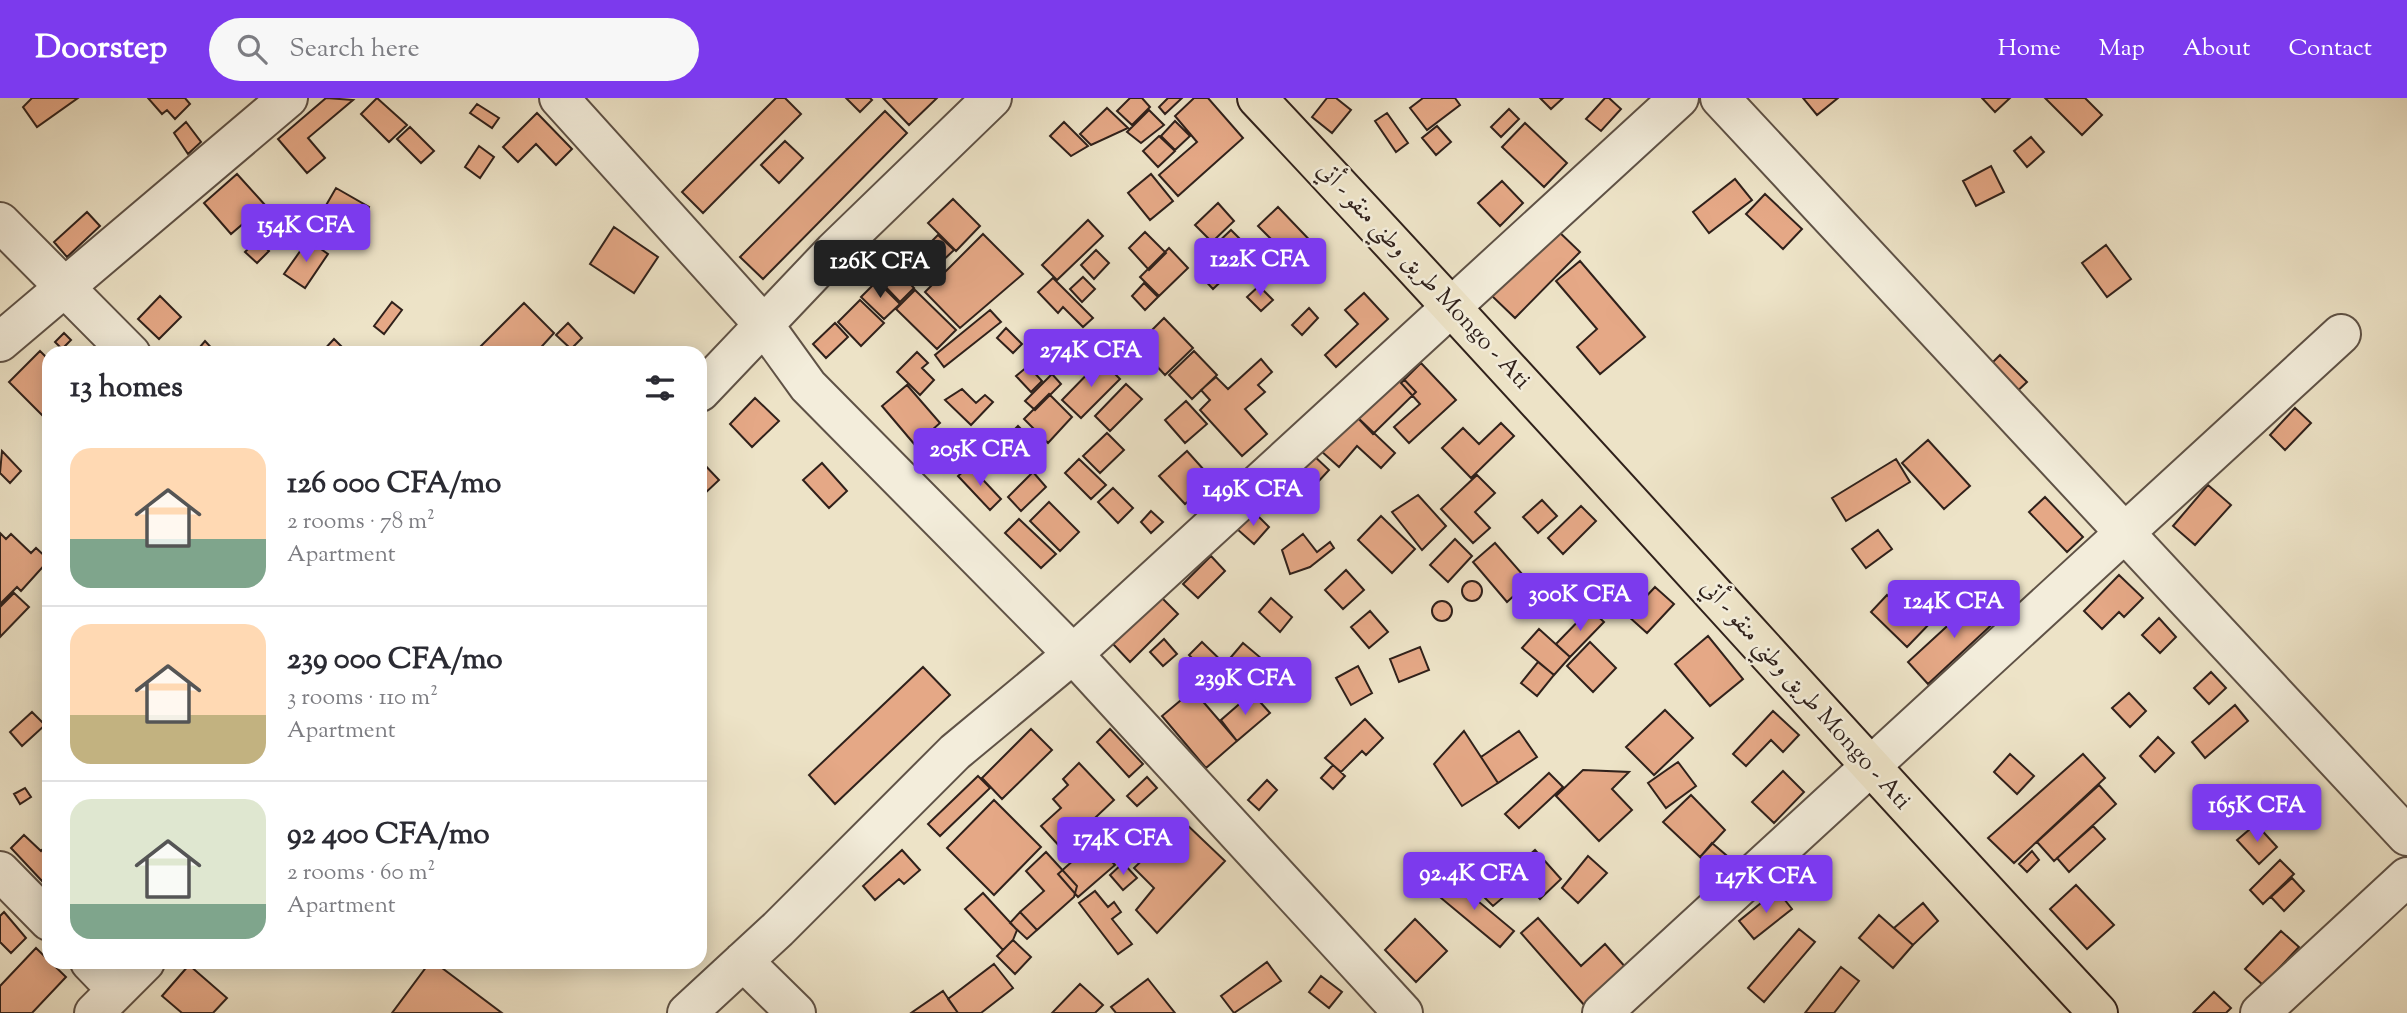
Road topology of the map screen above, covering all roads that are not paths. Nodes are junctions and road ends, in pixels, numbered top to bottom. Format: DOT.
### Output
graph roads {
  1 [pos="288,98"];
  2 [pos="559,98"];
  3 [pos="992,98"];
  4 [pos="1257,98"];
  5 [pos="1679,98"];
  6 [pos="1720,98"];
  7 [pos="0,222"];
  8 [pos="67,288"];
  9 [pos="1453,307"];
  10 [pos="764,325"];
  11 [pos="2341,334"];
  12 [pos="0,342"];
  13 [pos="123,346"];
  14 [pos="707,386"];
  15 [pos="2124,533"];
  16 [pos="1073,654"];
  17 [pos="1869,767"];
  18 [pos="2407,836"];
  19 [pos="0,871"];
  20 [pos="2407,877"];
  21 [pos="42,914"];
  22 [pos="743,961"];
  23 [pos="93,969"];
  24 [pos="138,969"];
  25 [pos="105,1002"];
  26 [pos="687,1013"];
  27 [pos="796,1013"];
  28 [pos="1403,1013"];
  29 [pos="1602,1013"];
  30 [pos="2098,1013"];
  31 [pos="2260,1013"];
  1 -- 8 [label="street"];
  2 -- 10 [label="street"];
  3 -- 10 [label="street"];
  4 -- 9 [label="main road, طريق وطني منقو - أتي Mongo - Ati"];
  5 -- 9 [label="street"];
  6 -- 15 [label="street"];
  7 -- 8 [label="street"];
  8 -- 12 [label="street"];
  8 -- 13 [label="street"];
  9 -- 16 [label="street"];
  9 -- 17 [label="main road, طريق وطني منقو - أتي Mongo - Ati"];
  10 -- 14 [label="street"];
  10 -- 16 [label="street"];
  11 -- 15 [label="street"];
  15 -- 17 [label="street"];
  15 -- 18 [label="street"];
  16 -- 22 [label="street"];
  16 -- 28 [label="street"];
  17 -- 29 [label="street"];
  17 -- 30 [label="main road, طريق وطني منقو - أتي Mongo - Ati"];
  19 -- 21 [label="street"];
  20 -- 31 [label="street"];
  22 -- 26 [label="street"];
  22 -- 27 [label="street"];
  23 -- 25 [label="street"];
  24 -- 25 [label="street"];
}
